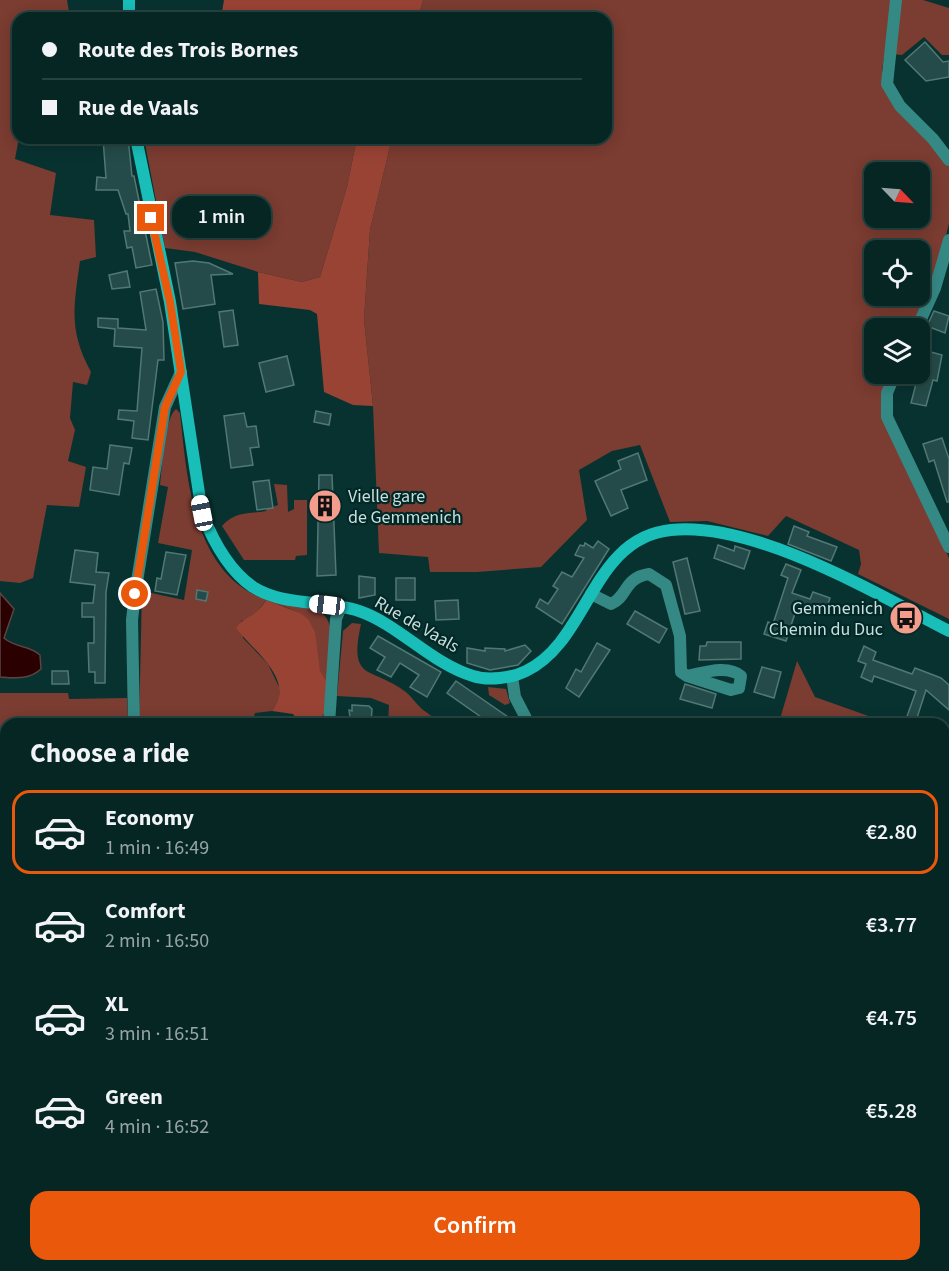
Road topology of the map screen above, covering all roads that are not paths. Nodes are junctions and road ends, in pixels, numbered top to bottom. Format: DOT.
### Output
graph roads {
  1 [pos="896,0"];
  2 [pos="137,144"];
  3 [pos="949,160"];
  4 [pos="949,240"];
  5 [pos="922,318"];
  6 [pos="181,372"];
  7 [pos="891,384"];
  8 [pos="949,546"];
  9 [pos="591,594"];
  10 [pos="341,607"];
  11 [pos="949,631"];
  12 [pos="512,676"];
  13 [pos="687,676"];
  14 [pos="134,718"];
  15 [pos="329,718"];
  16 [pos="526,718"];
  1 -- 3 [label="street"];
  2 -- 6 [label="main road, Rue de Vaals"];
  4 -- 5 [label="street"];
  6 -- 10 [label="main road, Rue de Vaals"];
  6 -- 14 [label="street"];
  7 -- 8 [label="street"];
  9 -- 11 [label="main road, Rue de Vaals"];
  9 -- 12 [label="main road, Rue de Vaals"];
  9 -- 13 [label="street"];
  10 -- 12 [label="main road, Rue de Vaals"];
  10 -- 15 [label="street"];
  12 -- 16 [label="street"];
}
